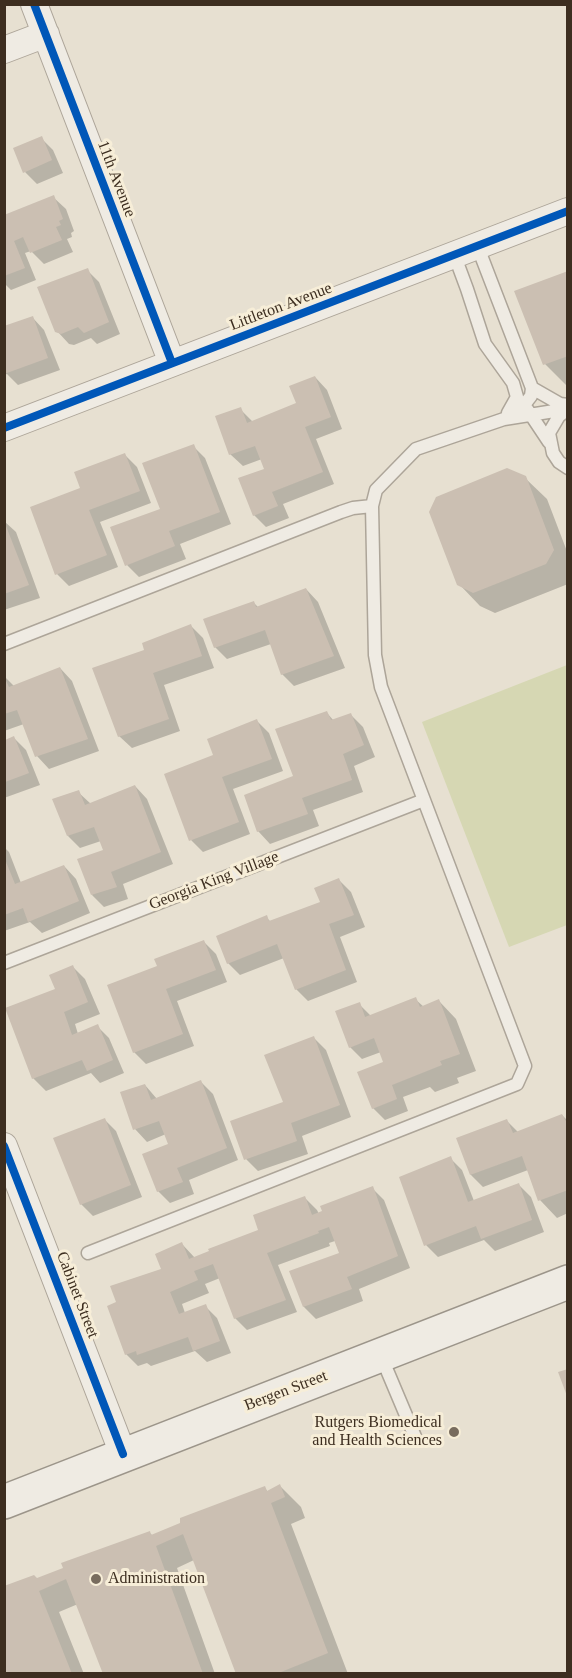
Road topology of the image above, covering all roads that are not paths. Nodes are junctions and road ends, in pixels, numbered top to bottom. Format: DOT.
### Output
graph roads {
  1 [pos="34,4"];
  2 [pos="46,34"];
  3 [pos="4,50"];
  4 [pos="567,211"];
  5 [pos="465,250"];
  6 [pos="172,363"];
  7 [pos="532,388"];
  8 [pos="524,406"];
  9 [pos="567,408"];
  10 [pos="4,428"];
  11 [pos="550,443"];
  12 [pos="567,468"];
  13 [pos="372,506"];
  14 [pos="4,644"];
  15 [pos="424,800"];
  16 [pos="4,963"];
  17 [pos="4,1146"];
  18 [pos="88,1253"];
  19 [pos="567,1282"];
  20 [pos="380,1355"];
  21 [pos="416,1439"];
  22 [pos="123,1454"];
  23 [pos="6,1495"];
  1 -- 2 [label="street, 11th Avenue"];
  2 -- 3 [label="street"];
  2 -- 6 [label="street, 11th Avenue"];
  4 -- 5 [label="street, Littleton Avenue"];
  5 -- 6 [label="street, Littleton Avenue"];
  5 -- 7 [label="lane"];
  5 -- 8 [label="lane"];
  6 -- 10 [label="street, Littleton Avenue"];
  7 -- 8 [label="lane"];
  7 -- 9 [label="lane"];
  8 -- 9 [label="lane"];
  8 -- 11 [label="lane"];
  8 -- 13 [label="lane"];
  9 -- 11 [label="lane"];
  11 -- 12 [label="lane"];
  13 -- 14 [label="lane"];
  13 -- 15 [label="lane"];
  15 -- 16 [label="lane, Georgia King Village"];
  15 -- 18 [label="lane"];
  17 -- 22 [label="street, Cabinet Street"];
  19 -- 20 [label="main road, Bergen Street"];
  20 -- 21 [label="lane"];
  20 -- 22 [label="main road, Bergen Street"];
  22 -- 23 [label="main road, Bergen Street"];
}
